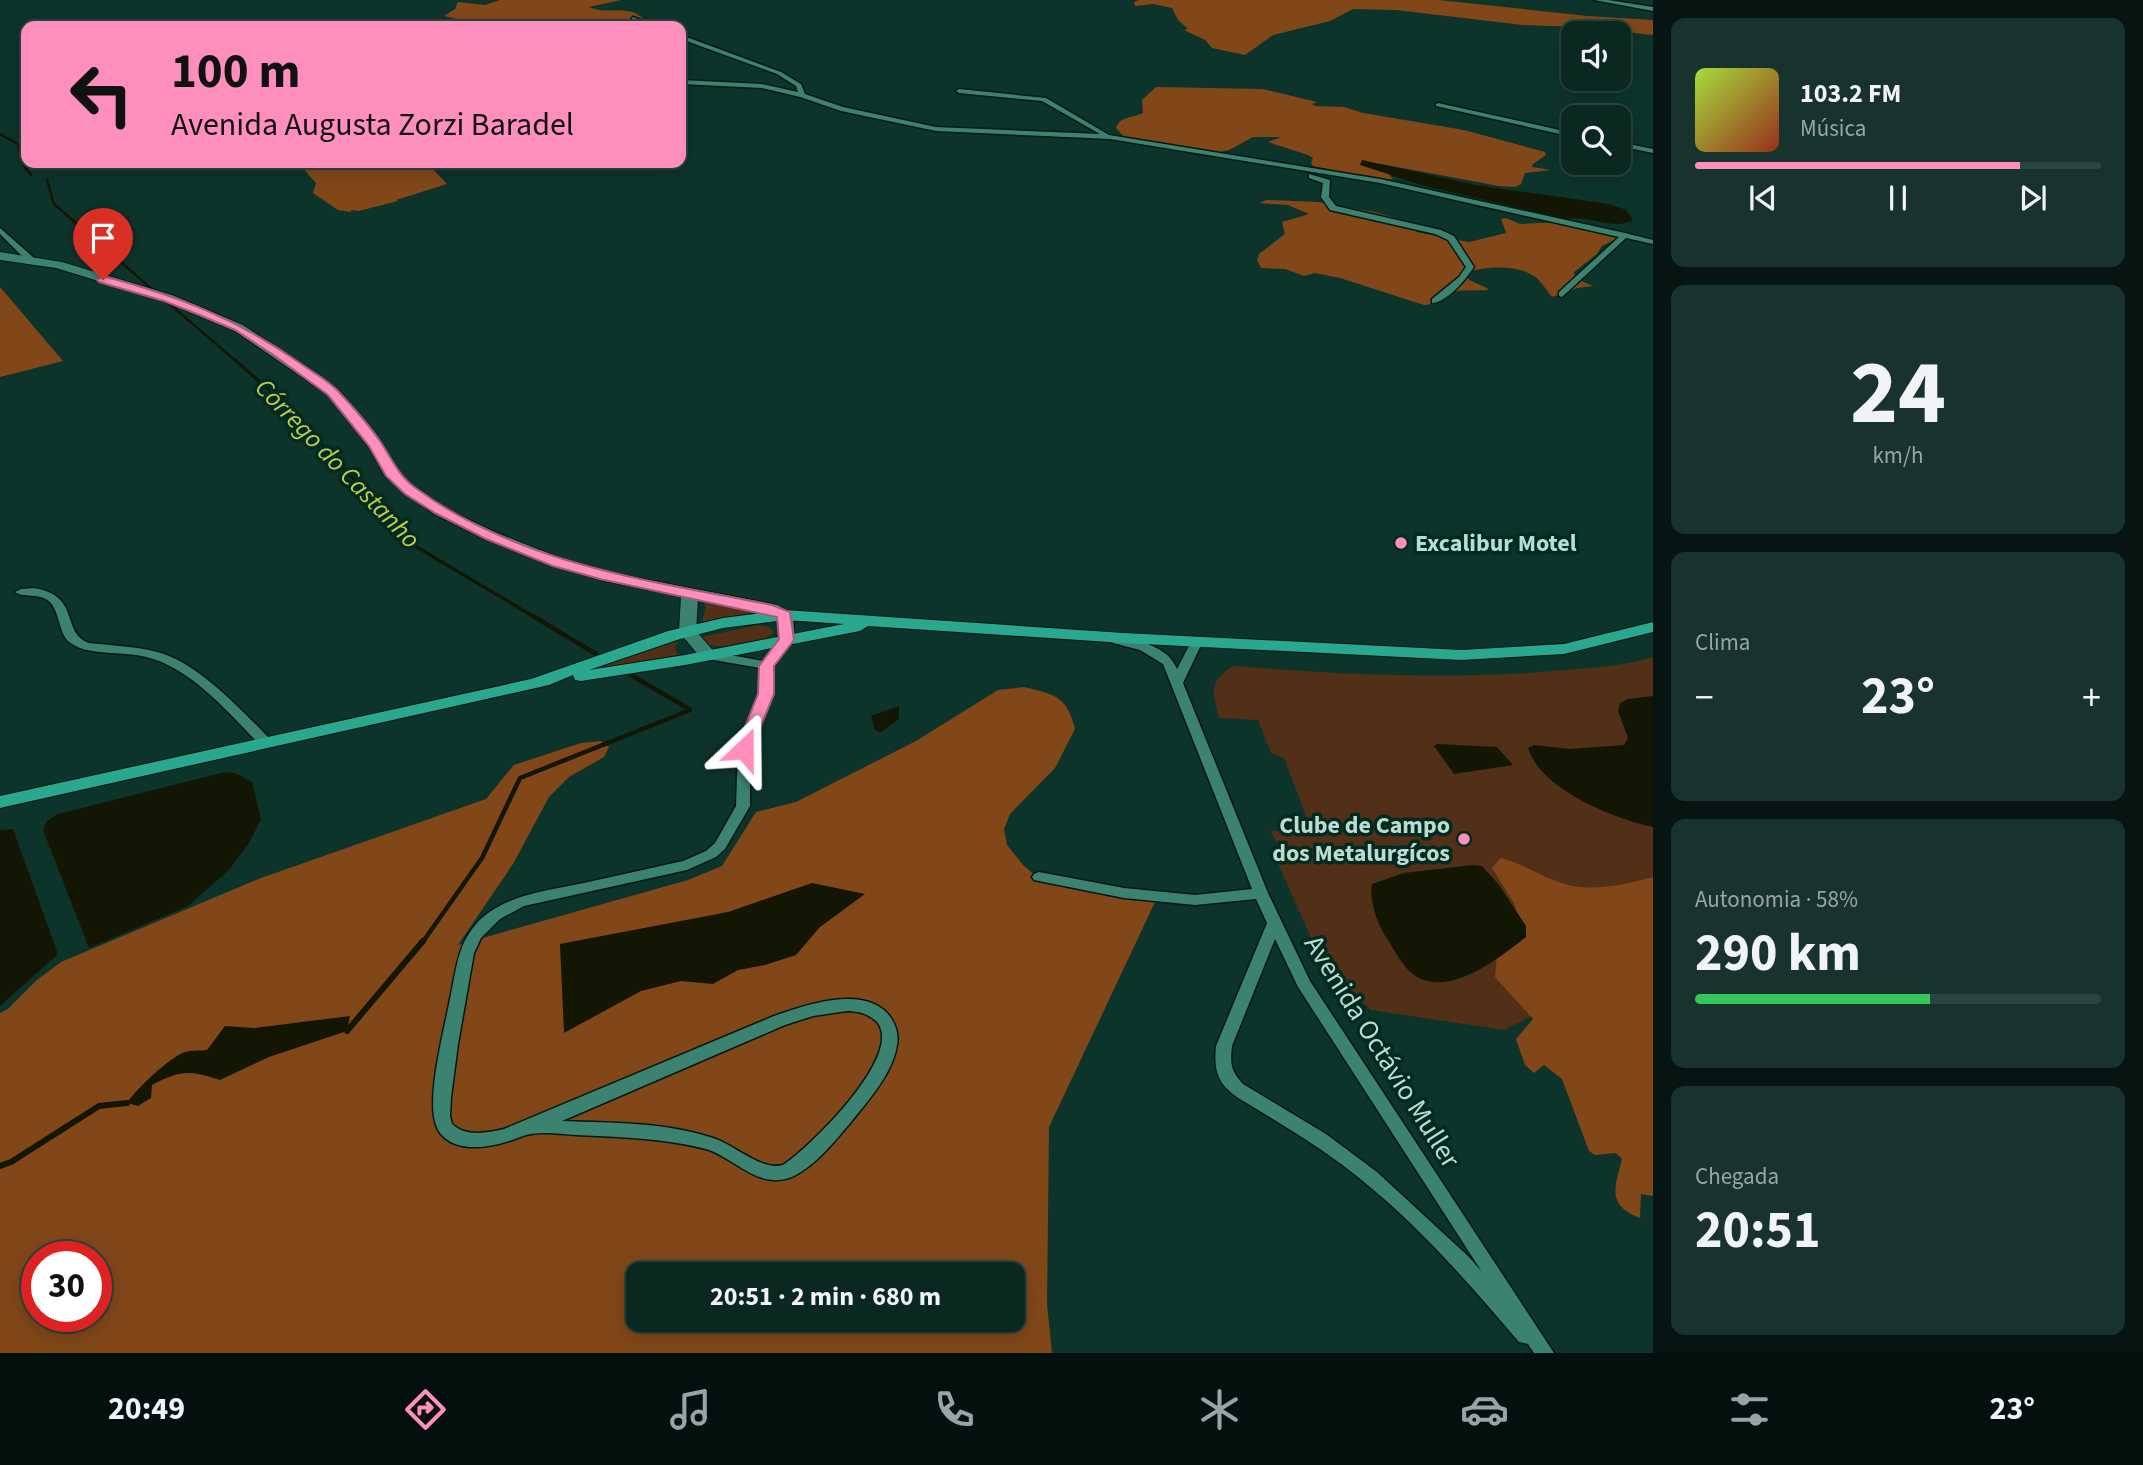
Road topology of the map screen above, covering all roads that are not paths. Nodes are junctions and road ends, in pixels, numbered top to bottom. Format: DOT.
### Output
graph roads {
  1 [pos="1597,0"];
  2 [pos="1637,6"];
  3 [pos="1653,9"];
  4 [pos="633,19"];
  5 [pos="638,21"];
  6 [pos="686,39"];
  7 [pos="686,82"];
  8 [pos="958,92"];
  9 [pos="802,95"];
  10 [pos="1438,105"];
  11 [pos="1561,132"];
  12 [pos="1110,137"];
  13 [pos="1631,146"];
  14 [pos="1653,151"];
  15 [pos="1293,167"];
  16 [pos="0,230"];
  17 [pos="1626,235"];
  18 [pos="1653,242"];
  19 [pos="0,256"];
  20 [pos="30,259"];
  21 [pos="1562,294"];
  22 [pos="1435,301"];
  23 [pos="21,592"];
  24 [pos="689,595"];
  25 [pos="785,615"];
  26 [pos="1653,620"];
  27 [pos="902,624"];
  28 [pos="1653,627"];
  29 [pos="687,632"];
  30 [pos="1627,634"];
  31 [pos="1078,635"];
  32 [pos="787,640"];
  33 [pos="1197,641"];
  34 [pos="708,655"];
  35 [pos="766,666"];
  36 [pos="538,681"];
  37 [pos="1176,684"];
  38 [pos="265,742"];
  39 [pos="0,802"];
  40 [pos="1039,877"];
  41 [pos="1261,893"];
  42 [pos="1275,924"];
  43 [pos="532,1126"];
  44 [pos="1543,1353"];
  1 -- 2 [label="street"];
  2 -- 3 [label="street"];
  4 -- 5 [label="street"];
  6 -- 9 [label="street"];
  7 -- 9 [label="street"];
  8 -- 12 [label="street"];
  9 -- 12 [label="street"];
  10 -- 11 [label="street"];
  12 -- 15 [label="street"];
  13 -- 14 [label="street"];
  15 -- 17 [label="street"];
  15 -- 22 [label="street"];
  16 -- 20 [label="street"];
  17 -- 18 [label="street"];
  17 -- 21 [label="street"];
  19 -- 20 [label="main road"];
  20 -- 24 [label="main road"];
  23 -- 38 [label="street"];
  24 -- 25 [label="main road"];
  24 -- 29 [label="main road"];
  25 -- 27 [label="main road"];
  25 -- 29 [label="main road"];
  25 -- 32 [label="main road"];
  26 -- 30 [label="main road"];
  27 -- 31 [label="main road"];
  27 -- 32 [label="main road"];
  28 -- 30 [label="main road"];
  29 -- 34 [label="main road"];
  29 -- 36 [label="main road"];
  30 -- 33 [label="main road"];
  31 -- 33 [label="main road"];
  31 -- 37 [label="street, Avenida Octávio Muller"];
  32 -- 34 [label="main road"];
  32 -- 35 [label="street"];
  33 -- 37 [label="street"];
  34 -- 35 [label="street"];
  34 -- 36 [label="main road"];
  35 -- 43 [label="street"];
  36 -- 38 [label="main road"];
  37 -- 41 [label="street, Avenida Octávio Muller"];
  38 -- 39 [label="main road"];
  40 -- 41 [label="street"];
  41 -- 42 [label="street, Avenida Octávio Muller"];
  42 -- 44 [label="street, Avenida Octávio Muller"];
  42 -- 44 [label="street"];
  43 -- 43 [label="street"];
}
